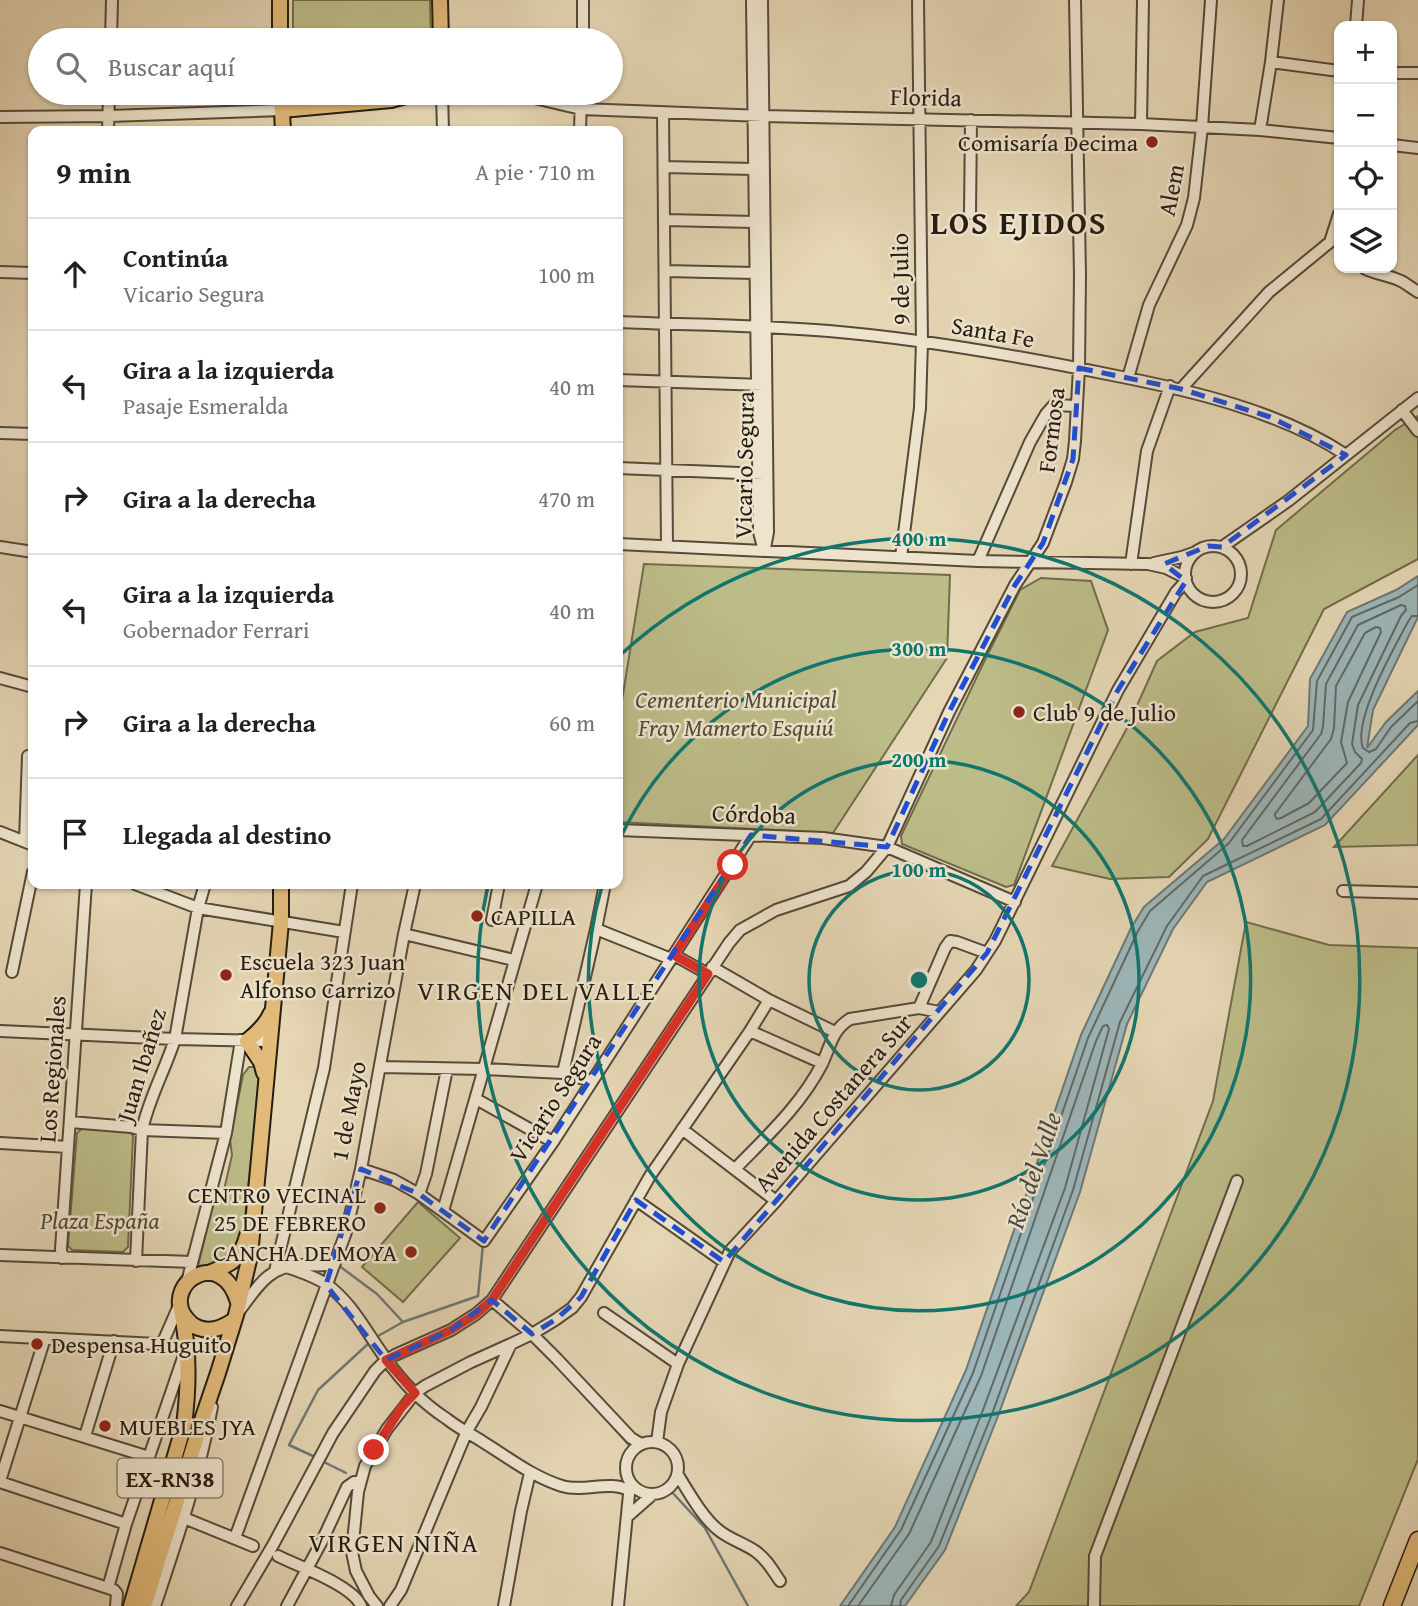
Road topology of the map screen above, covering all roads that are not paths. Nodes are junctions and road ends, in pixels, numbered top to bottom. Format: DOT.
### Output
graph roads {
  1 [pos="112,0"];
  2 [pos="280,0"];
  3 [pos="440,0"];
  4 [pos="583,0"];
  5 [pos="752,0"];
  6 [pos="761,0"];
  7 [pos="918,0"];
  8 [pos="1075,0"];
  9 [pos="1143,0"];
  10 [pos="1211,0"];
  11 [pos="1278,0"];
  12 [pos="1357,0"];
  13 [pos="1356,21"];
  14 [pos="111,28"];
  15 [pos="280,28"];
  16 [pos="441,28"];
  17 [pos="583,28"];
  18 [pos="1271,62"];
  19 [pos="1334,70"];
  20 [pos="1397,73"];
  21 [pos="1418,73"];
  22 [pos="109,105"];
  23 [pos="282,105"];
  24 [pos="336,105"];
  25 [pos="442,105"];
  26 [pos="564,105"];
  27 [pos="581,105"];
  28 [pos="581,109"];
  29 [pos="282,110"];
  30 [pos="663,113"];
  31 [pos="758,115"];
  32 [pos="109,116"];
  33 [pos="0,117"];
  34 [pos="920,119"];
  35 [pos="971,120"];
  36 [pos="1077,122"];
  37 [pos="1141,124"];
  38 [pos="108,126"];
  39 [pos="283,126"];
  40 [pos="443,126"];
  41 [pos="580,126"];
  42 [pos="1202,127"];
  43 [pos="1260,130"];
  44 [pos="1334,137"];
  45 [pos="1397,146"];
  46 [pos="1418,148"];
  47 [pos="664,167"];
  48 [pos="754,169"];
  49 [pos="970,213"];
  50 [pos="665,220"];
  51 [pos="755,222"];
  52 [pos="1334,247"];
  53 [pos="665,271"];
  54 [pos="0,272"];
  55 [pos="28,273"];
  56 [pos="755,273"];
  57 [pos="1373,273"];
  58 [pos="1418,292"];
  59 [pos="623,322"];
  60 [pos="666,324"];
  61 [pos="761,328"];
  62 [pos="922,341"];
  63 [pos="1079,368"];
  64 [pos="1128,378"];
  65 [pos="623,380"];
  66 [pos="667,382"];
  67 [pos="762,385"];
  68 [pos="1176,388"];
  69 [pos="1418,398"];
  70 [pos="1077,406"];
  71 [pos="1402,410"];
  72 [pos="1418,431"];
  73 [pos="0,433"];
  74 [pos="28,434"];
  75 [pos="1346,455"];
  76 [pos="623,468"];
  77 [pos="667,470"];
  78 [pos="763,474"];
  79 [pos="623,544"];
  80 [pos="0,547"];
  81 [pos="667,547"];
  82 [pos="1222,547"];
  83 [pos="28,551"];
  84 [pos="764,551"];
  85 [pos="1196,552"];
  86 [pos="901,557"];
  87 [pos="978,561"];
  88 [pos="1030,563"];
  89 [pos="1131,564"];
  90 [pos="1148,564"];
  91 [pos="1186,579"];
  92 [pos="0,678"];
  93 [pos="28,686"];
  94 [pos="27,756"];
  95 [pos="28,800"];
  96 [pos="623,830"];
  97 [pos="0,832"];
  98 [pos="751,835"];
  99 [pos="28,843"];
  100 [pos="887,847"];
  101 [pos="29,889"];
  102 [pos="86,889"];
  103 [pos="148,889"];
  104 [pos="204,889"];
  105 [pos="281,889"];
  106 [pos="351,889"];
  107 [pos="414,889"];
  108 [pos="498,889"];
  109 [pos="535,889"];
  110 [pos="604,889"];
  111 [pos="1343,891"];
  112 [pos="1418,893"];
  113 [pos="1014,902"];
  114 [pos="198,908"];
  115 [pos="492,920"];
  116 [pos="281,922"];
  117 [pos="596,929"];
  118 [pos="344,932"];
  119 [pos="404,934"];
  120 [pos="987,953"];
  121 [pos="672,957"];
  122 [pos="514,960"];
  123 [pos="710,971"];
  124 [pos="12,972"];
  125 [pos="769,1000"];
  126 [pos="273,1007"];
  127 [pos="919,1008"];
  128 [pos="939,1012"];
  129 [pos="0,1031"];
  130 [pos="750,1031"];
  131 [pos="835,1032"];
  132 [pos="76,1035"];
  133 [pos="175,1039"];
  134 [pos="244,1040"];
  135 [pos="270,1041"];
  136 [pos="822,1063"];
  137 [pos="381,1067"];
  138 [pos="447,1069"];
  139 [pos="484,1069"];
  140 [pos="563,1073"];
  141 [pos="266,1077"];
  142 [pos="591,1082"];
  143 [pos="476,1098"];
  144 [pos="70,1122"];
  145 [pos="682,1129"];
  146 [pos="142,1130"];
  147 [pos="226,1133"];
  148 [pos="553,1142"];
  149 [pos="0,1143"];
  150 [pos="68,1147"];
  151 [pos="360,1169"];
  152 [pos="735,1169"];
  153 [pos="1237,1181"];
  154 [pos="419,1194"];
  155 [pos="636,1200"];
  156 [pos="776,1202"];
  157 [pos="254,1204"];
  158 [pos="443,1211"];
  159 [pos="0,1255"];
  160 [pos="62,1258"];
  161 [pos="136,1261"];
  162 [pos="192,1262"];
  163 [pos="724,1262"];
  164 [pos="335,1263"];
  165 [pos="287,1267"];
  166 [pos="275,1271"];
  167 [pos="208,1273"];
  168 [pos="187,1282"];
  169 [pos="326,1285"];
  170 [pos="492,1300"];
  171 [pos="181,1306"];
  172 [pos="236,1312"];
  173 [pos="604,1313"];
  174 [pos="531,1334"];
  175 [pos="0,1336"];
  176 [pos="45,1338"];
  177 [pos="114,1341"];
  178 [pos="511,1344"];
  179 [pos="187,1346"];
  180 [pos="386,1360"];
  181 [pos="678,1364"];
  182 [pos="219,1373"];
  183 [pos="415,1393"];
  184 [pos="0,1410"];
  185 [pos="20,1417"];
  186 [pos="467,1431"];
  187 [pos="85,1436"];
  188 [pos="657,1442"];
  189 [pos="641,1444"];
  190 [pos="149,1457"];
  191 [pos="530,1472"];
  192 [pos="678,1475"];
  193 [pos="0,1481"];
  194 [pos="360,1482"];
  195 [pos="630,1486"];
  196 [pos="653,1494"];
  197 [pos="628,1516"];
  198 [pos="184,1518"];
  199 [pos="127,1524"];
  200 [pos="235,1538"];
  201 [pos="1418,1540"];
  202 [pos="253,1546"];
  203 [pos="0,1553"];
  204 [pos="278,1556"];
  205 [pos="307,1570"];
  206 [pos="780,1581"];
  207 [pos="108,1588"];
  208 [pos="116,1606"];
  209 [pos="131,1606"];
  210 [pos="144,1606"];
  211 [pos="155,1606"];
  212 [pos="237,1606"];
  213 [pos="287,1606"];
  214 [pos="361,1606"];
  215 [pos="377,1606"];
  216 [pos="390,1606"];
  217 [pos="504,1606"];
  218 [pos="618,1606"];
  219 [pos="1094,1606"];
  220 [pos="1392,1606"];
  1 -- 14 [label="street"];
  2 -- 15 [label="main road"];
  3 -- 16 [label="main road"];
  4 -- 17 [label="street"];
  5 -- 31 [label="street, Vicario Segura"];
  6 -- 31 [label="street, Vicario Segura"];
  7 -- 34 [label="street, 9 de Julio"];
  8 -- 36 [label="street, Formosa"];
  9 -- 37 [label="street"];
  10 -- 42 [label="street, Alem"];
  11 -- 18 [label="street"];
  12 -- 13 [label="street"];
  18 -- 19 [label="street"];
  18 -- 43 [label="street"];
  20 -- 21 [label="street"];
  22 -- 32 [label="street"];
  23 -- 29 [label="main road"];
  24 -- 29 [label="main road"];
  25 -- 40 [label="street"];
  26 -- 28 [label="street, Florida"];
  27 -- 28 [label="street"];
  28 -- 30 [label="street, Florida"];
  28 -- 41 [label="street"];
  29 -- 32 [label="street"];
  29 -- 39 [label="main road"];
  30 -- 31 [label="street, Florida"];
  30 -- 47 [label="street"];
  31 -- 34 [label="street, Florida"];
  31 -- 48 [label="street, Vicario Segura"];
  31 -- 61 [label="street, Vicario Segura"];
  32 -- 33 [label="street"];
  32 -- 38 [label="street"];
  34 -- 35 [label="street, Florida"];
  34 -- 62 [label="street, 9 de Julio"];
  35 -- 36 [label="street, Florida"];
  35 -- 49 [label="street"];
  36 -- 37 [label="street, Florida"];
  36 -- 63 [label="street, Formosa"];
  37 -- 42 [label="street, Florida"];
  42 -- 43 [label="street, Florida"];
  42 -- 64 [label="street, Alem"];
  43 -- 44 [label="street, Florida"];
  45 -- 46 [label="street"];
  47 -- 48 [label="street"];
  47 -- 50 [label="street"];
  48 -- 51 [label="street, Vicario Segura"];
  50 -- 51 [label="street"];
  50 -- 53 [label="street"];
  51 -- 56 [label="street, Vicario Segura"];
  52 -- 68 [label="street"];
  53 -- 56 [label="street"];
  53 -- 60 [label="street"];
  54 -- 55 [label="street"];
  56 -- 61 [label="street, Vicario Segura"];
  57 -- 58 [label="street"];
  59 -- 60 [label="street, Santa Fe"];
  60 -- 61 [label="street, Santa Fe"];
  60 -- 66 [label="street"];
  61 -- 62 [label="street, Santa Fe"];
  61 -- 67 [label="street, Vicario Segura"];
  62 -- 63 [label="street, Santa Fe"];
  62 -- 86 [label="street, 9 de Julio"];
  63 -- 64 [label="street, Santa Fe"];
  63 -- 70 [label="street, Formosa"];
  64 -- 68 [label="street, Santa Fe"];
  65 -- 66 [label="street"];
  66 -- 67 [label="street"];
  66 -- 77 [label="street"];
  67 -- 78 [label="street, Vicario Segura"];
  68 -- 75 [label="street, Santa Fe"];
  68 -- 89 [label="street"];
  69 -- 71 [label="street"];
  70 -- 87 [label="street"];
  70 -- 88 [label="street, Formosa"];
  71 -- 72 [label="street"];
  71 -- 75 [label="street"];
  73 -- 74 [label="street"];
  75 -- 82 [label="street"];
  76 -- 77 [label="street"];
  77 -- 78 [label="street"];
  77 -- 81 [label="street"];
  78 -- 84 [label="street, Vicario Segura"];
  79 -- 81 [label="street"];
  80 -- 83 [label="street"];
  81 -- 84 [label="street"];
  82 -- 85 [label="street"];
  82 -- 91 [label="street"];
  84 -- 86 [label="street"];
  85 -- 90 [label="street"];
  85 -- 91 [label="street"];
  86 -- 87 [label="street"];
  87 -- 88 [label="street"];
  88 -- 89 [label="street"];
  88 -- 100 [label="street, Formosa"];
  89 -- 90 [label="street"];
  90 -- 91 [label="street"];
  91 -- 113 [label="street, Avenida Costanera Sur"];
  92 -- 93 [label="street"];
  94 -- 95 [label="street"];
  96 -- 98 [label="street, Córdoba"];
  97 -- 99 [label="street"];
  98 -- 100 [label="street, Córdoba"];
  98 -- 121 [label="street, Vicario Segura"];
  100 -- 113 [label="street, Córdoba"];
  100 -- 123 [label="street, Formosa"];
  101 -- 124 [label="street"];
  102 -- 132 [label="street, Los Regionales"];
  103 -- 114 [label="street"];
  104 -- 114 [label="street, Juan Ibañez"];
  105 -- 116 [label="main road, EX-RN38"];
  106 -- 118 [label="street"];
  107 -- 119 [label="street, 1 de Mayo"];
  108 -- 115 [label="street"];
  109 -- 122 [label="street"];
  110 -- 117 [label="street"];
  111 -- 112 [label="street"];
  113 -- 120 [label="street, Avenida Costanera Sur"];
  114 -- 116 [label="street"];
  114 -- 133 [label="street, Juan Ibañez"];
  116 -- 118 [label="street"];
  116 -- 126 [label="main road, EX-RN38"];
  117 -- 121 [label="street"];
  117 -- 140 [label="street"];
  118 -- 166 [label="street"];
  119 -- 122 [label="street"];
  119 -- 137 [label="street, 1 de Mayo"];
  120 -- 127 [label="street"];
  120 -- 128 [label="street, Avenida Costanera Sur"];
  121 -- 123 [label="street"];
  121 -- 142 [label="street, Vicario Segura"];
  122 -- 139 [label="street"];
  123 -- 125 [label="street"];
  123 -- 170 [label="street, Formosa"];
  125 -- 130 [label="street"];
  125 -- 131 [label="street"];
  126 -- 134 [label="main road"];
  126 -- 135 [label="main road, EX-RN38"];
  127 -- 128 [label="street"];
  127 -- 131 [label="street"];
  128 -- 156 [label="street, Avenida Costanera Sur"];
  129 -- 132 [label="street"];
  130 -- 136 [label="street"];
  130 -- 145 [label="street"];
  131 -- 136 [label="street"];
  132 -- 133 [label="street"];
  132 -- 144 [label="street, Los Regionales"];
  133 -- 134 [label="street"];
  133 -- 146 [label="street, Juan Ibañez"];
  134 -- 135 [label="street"];
  134 -- 141 [label="main road"];
  134 -- 147 [label="street"];
  135 -- 141 [label="main road, EX-RN38"];
  136 -- 152 [label="street"];
  137 -- 138 [label="street"];
  137 -- 151 [label="street, 1 de Mayo"];
  138 -- 139 [label="street"];
  138 -- 154 [label="street"];
  139 -- 140 [label="street"];
  139 -- 143 [label="street"];
  140 -- 142 [label="street"];
  141 -- 157 [label="main road, EX-RN38"];
  142 -- 148 [label="street, Vicario Segura"];
  143 -- 148 [label="street"];
  143 -- 158 [label="street"];
  144 -- 146 [label="street"];
  144 -- 150 [label="street, Los Regionales"];
  145 -- 152 [label="street"];
  145 -- 155 [label="street"];
  146 -- 147 [label="street"];
  146 -- 161 [label="street, Juan Ibañez"];
  147 -- 162 [label="street"];
  148 -- 158 [label="street, Vicario Segura"];
  149 -- 150 [label="street"];
  150 -- 160 [label="street, Los Regionales"];
  151 -- 154 [label="street"];
  151 -- 164 [label="street, 1 de Mayo"];
  152 -- 156 [label="street"];
  153 -- 219 [label="street"];
  154 -- 158 [label="street"];
  155 -- 163 [label="street"];
  155 -- 174 [label="street"];
  156 -- 163 [label="street, Avenida Costanera Sur"];
  157 -- 167 [label="main road, EX-RN38"];
  157 -- 172 [label="main road, EX-RN38"];
  159 -- 160 [label="street"];
  160 -- 161 [label="street"];
  161 -- 162 [label="street"];
  162 -- 168 [label="street"];
  163 -- 181 [label="street, Avenida Costanera Sur"];
  164 -- 165 [label="street"];
  164 -- 169 [label="street, 1 de Mayo"];
  165 -- 166 [label="street"];
  165 -- 169 [label="street"];
  166 -- 172 [label="street"];
  167 -- 168 [label="main road, EX-RN38"];
  167 -- 172 [label="main road"];
  168 -- 171 [label="main road, EX-RN38"];
  169 -- 180 [label="street"];
  169 -- 200 [label="street, 1 de Mayo"];
  170 -- 174 [label="street"];
  170 -- 180 [label="street, Formosa"];
  171 -- 172 [label="main road"];
  171 -- 177 [label="street"];
  171 -- 179 [label="main road, EX-RN38"];
  172 -- 182 [label="main road, EX-RN38"];
  173 -- 181 [label="street"];
  174 -- 178 [label="street"];
  174 -- 189 [label="street"];
  175 -- 176 [label="street"];
  176 -- 177 [label="street"];
  176 -- 185 [label="street"];
  177 -- 187 [label="street"];
  178 -- 183 [label="street"];
  178 -- 186 [label="street"];
  179 -- 190 [label="street"];
  179 -- 209 [label="main road, EX-RN38"];
  180 -- 183 [label="street"];
  180 -- 212 [label="street"];
  181 -- 188 [label="street, Avenida Costanera Sur"];
  182 -- 198 [label="street"];
  182 -- 210 [label="main road, EX-RN38"];
  183 -- 186 [label="street"];
  183 -- 194 [label="street"];
  184 -- 185 [label="street"];
  185 -- 187 [label="street"];
  185 -- 193 [label="street"];
  186 -- 191 [label="street"];
  186 -- 216 [label="street"];
  187 -- 190 [label="street"];
  188 -- 189 [label="street"];
  188 -- 192 [label="street"];
  189 -- 195 [label="street"];
  190 -- 199 [label="street"];
  191 -- 195 [label="street"];
  191 -- 217 [label="street"];
  192 -- 196 [label="street"];
  192 -- 206 [label="street"];
  193 -- 199 [label="street"];
  194 -- 205 [label="street"];
  194 -- 215 [label="street"];
  195 -- 196 [label="street"];
  195 -- 197 [label="street"];
  196 -- 197 [label="street"];
  197 -- 218 [label="street"];
  198 -- 200 [label="street"];
  198 -- 211 [label="street"];
  199 -- 207 [label="street"];
  200 -- 202 [label="street"];
  201 -- 220 [label="highway"];
  203 -- 207 [label="street"];
  204 -- 205 [label="street"];
  205 -- 213 [label="street"];
  205 -- 214 [label="street"];
  207 -- 208 [label="street"];
}
